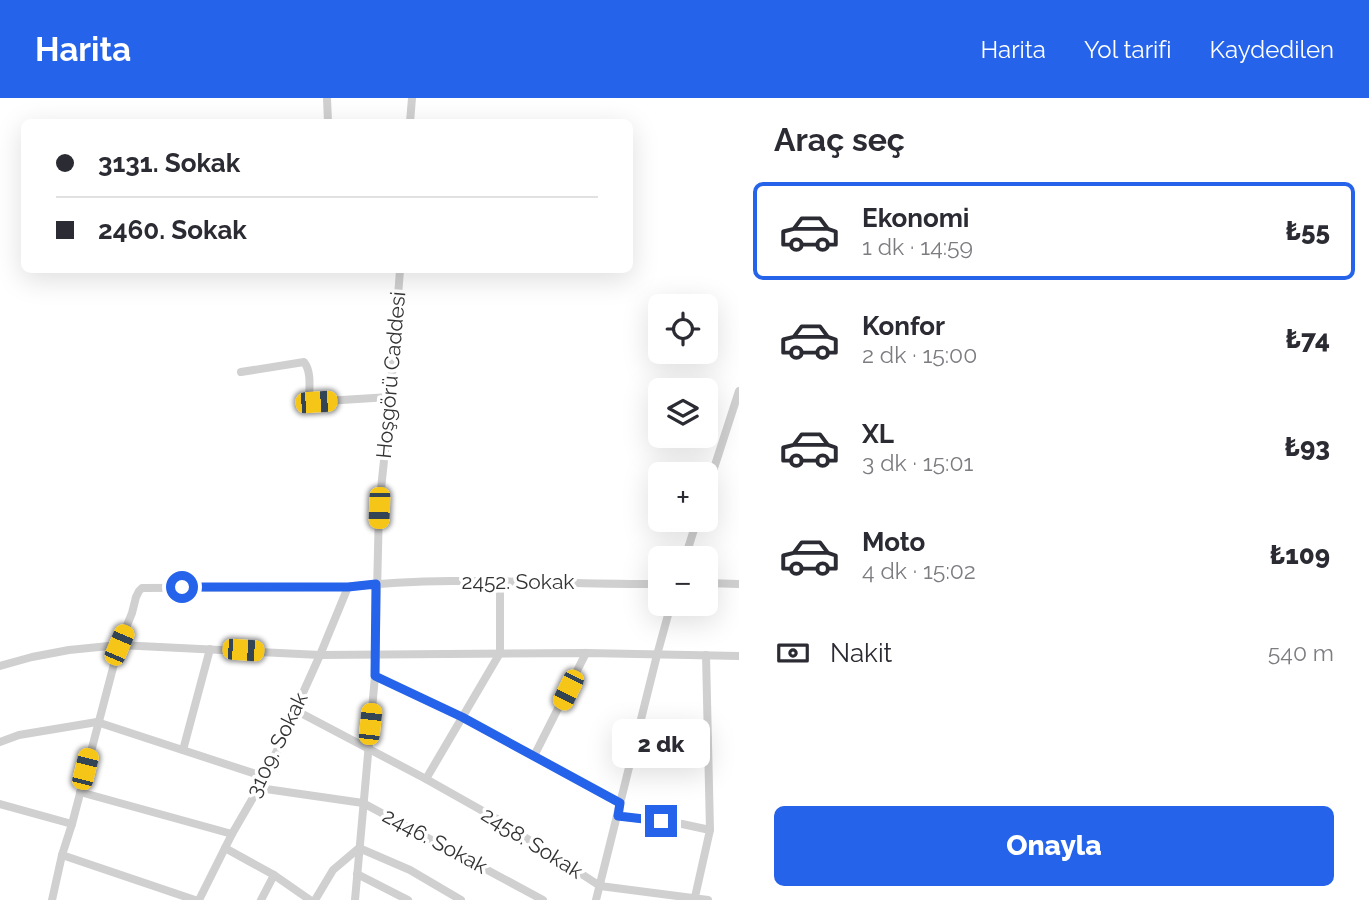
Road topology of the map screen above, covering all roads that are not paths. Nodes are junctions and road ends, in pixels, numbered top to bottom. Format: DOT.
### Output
graph roads {
  1 [pos="327,98"];
  2 [pos="412,98"];
  3 [pos="328,119"];
  4 [pos="410,119"];
  5 [pos="400,273"];
  6 [pos="241,372"];
  7 [pos="739,391"];
  8 [pos="390,397"];
  9 [pos="716,462"];
  10 [pos="500,580"];
  11 [pos="718,583"];
  12 [pos="376,584"];
  13 [pos="648,584"];
  14 [pos="739,584"];
  15 [pos="348,587"];
  16 [pos="668,616"];
  17 [pos="119,645"];
  18 [pos="210,649"];
  19 [pos="500,653"];
  20 [pos="586,653"];
  21 [pos="375,654"];
  22 [pos="320,655"];
  23 [pos="657,655"];
  24 [pos="706,656"];
  25 [pos="739,656"];
  26 [pos="0,666"];
  27 [pos="375,676"];
  28 [pos="295,710"];
  29 [pos="462,717"];
  30 [pos="97,722"];
  31 [pos="708,739"];
  32 [pos="637,740"];
  33 [pos="0,742"];
  34 [pos="368,748"];
  35 [pos="183,750"];
  36 [pos="534,756"];
  37 [pos="265,777"];
  38 [pos="426,779"];
  39 [pos="259,788"];
  40 [pos="80,792"];
  41 [pos="363,803"];
  42 [pos="620,803"];
  43 [pos="0,804"];
  44 [pos="618,816"];
  45 [pos="72,824"];
  46 [pos="710,830"];
  47 [pos="232,834"];
  48 [pos="225,848"];
  49 [pos="359,848"];
  50 [pos="62,855"];
  51 [pos="357,874"];
  52 [pos="274,876"];
  53 [pos="600,886"];
  54 [pos="695,897"];
  55 [pos="55,899"];
  56 [pos="197,900"];
  57 [pos="261,900"];
  58 [pos="312,900"];
  59 [pos="355,900"];
  60 [pos="408,900"];
  61 [pos="461,900"];
  62 [pos="544,900"];
  63 [pos="596,900"];
  64 [pos="708,900"];
  1 -- 3 [label="street"];
  2 -- 4 [label="street"];
  5 -- 8 [label="street, Hoşgörü Caddesi"];
  6 -- 8 [label="street"];
  7 -- 9 [label="street"];
  8 -- 12 [label="street, Hoşgörü Caddesi"];
  10 -- 12 [label="street, 2452. Sokak"];
  10 -- 13 [label="street, 2452. Sokak"];
  10 -- 19 [label="street"];
  11 -- 14 [label="street"];
  12 -- 15 [label="street, 2452. Sokak"];
  12 -- 21 [label="street, Hoşgörü Caddesi"];
  15 -- 17 [label="street, 2452. Sokak"];
  15 -- 22 [label="street, 3109. Sokak"];
  16 -- 23 [label="street"];
  17 -- 18 [label="street"];
  17 -- 26 [label="street"];
  17 -- 30 [label="street"];
  18 -- 22 [label="street"];
  18 -- 35 [label="street"];
  19 -- 20 [label="street"];
  19 -- 21 [label="street"];
  19 -- 29 [label="street"];
  20 -- 23 [label="street"];
  20 -- 36 [label="street"];
  21 -- 22 [label="street"];
  21 -- 27 [label="street, Hoşgörü Caddesi"];
  22 -- 28 [label="street, 3109. Sokak"];
  23 -- 24 [label="street"];
  23 -- 32 [label="street"];
  24 -- 25 [label="street"];
  24 -- 31 [label="street"];
  27 -- 29 [label="street"];
  27 -- 34 [label="street, Hoşgörü Caddesi"];
  28 -- 34 [label="street, 2458. Sokak"];
  28 -- 37 [label="street, 3109. Sokak"];
  29 -- 36 [label="street"];
  29 -- 38 [label="street"];
  30 -- 33 [label="street"];
  30 -- 35 [label="street"];
  30 -- 40 [label="street"];
  31 -- 32 [label="street"];
  31 -- 46 [label="street"];
  32 -- 42 [label="street"];
  34 -- 38 [label="street, 2458. Sokak"];
  34 -- 41 [label="street, Hoşgörü Caddesi"];
  35 -- 37 [label="street"];
  36 -- 42 [label="street"];
  37 -- 39 [label="street, 3109. Sokak"];
  38 -- 53 [label="street, 2458. Sokak"];
  39 -- 41 [label="street, 2446. Sokak"];
  39 -- 47 [label="street, 3109. Sokak"];
  40 -- 45 [label="street"];
  40 -- 47 [label="street"];
  41 -- 49 [label="street, Hoşgörü Caddesi"];
  41 -- 62 [label="street, 2446. Sokak"];
  42 -- 44 [label="street"];
  43 -- 45 [label="street"];
  44 -- 46 [label="street"];
  44 -- 53 [label="street"];
  45 -- 50 [label="street"];
  46 -- 54 [label="street"];
  47 -- 48 [label="street, 3109. Sokak"];
  48 -- 52 [label="street"];
  48 -- 56 [label="street, 3109. Sokak"];
  49 -- 51 [label="street, Hoşgörü Caddesi"];
  49 -- 58 [label="street"];
  49 -- 61 [label="street"];
  50 -- 55 [label="street"];
  50 -- 56 [label="street"];
  51 -- 59 [label="street, Hoşgörü Caddesi"];
  51 -- 60 [label="street"];
  52 -- 57 [label="street"];
  52 -- 58 [label="street"];
  53 -- 54 [label="street, 2458. Sokak"];
  53 -- 63 [label="street"];
  54 -- 64 [label="street, 2458. Sokak"];
}
